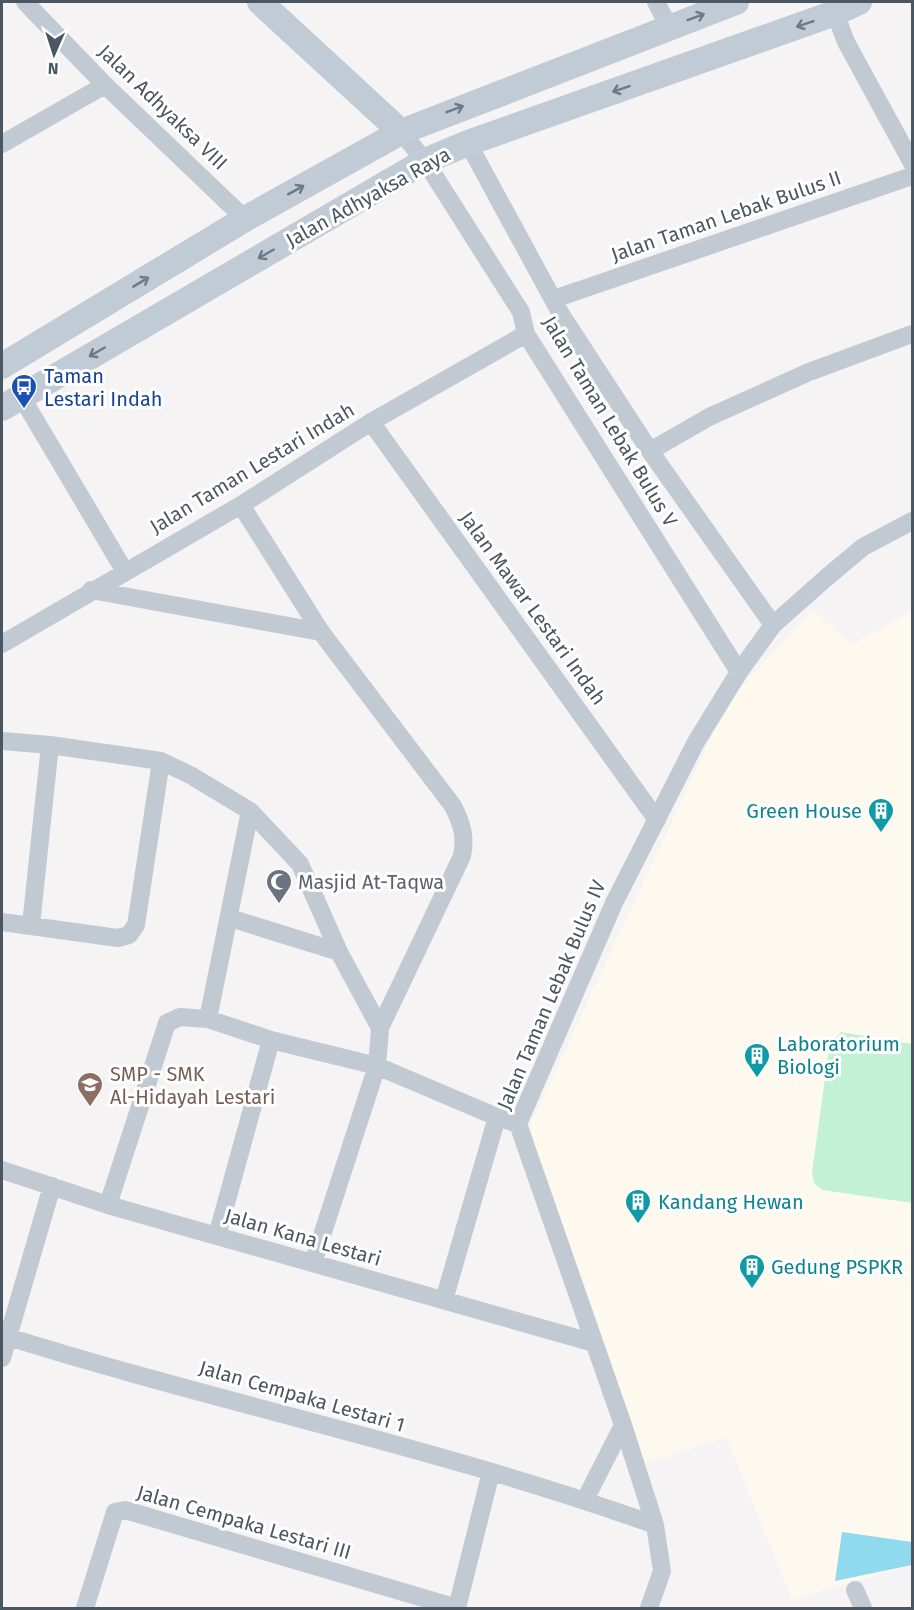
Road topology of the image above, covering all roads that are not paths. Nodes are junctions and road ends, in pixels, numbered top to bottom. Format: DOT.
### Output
graph roads {
  1 [pos="25,2"];
  2 [pos="260,2"];
  3 [pos="656,2"];
  4 [pos="736,2"];
  5 [pos="859,2"];
  6 [pos="835,13"];
  7 [pos="669,27"];
  8 [pos="105,85"];
  9 [pos="401,132"];
  10 [pos="468,143"];
  11 [pos="2,144"];
  12 [pos="425,161"];
  13 [pos="912,163"];
  14 [pos="912,176"];
  15 [pos="245,219"];
  16 [pos="554,299"];
  17 [pos="526,334"];
  18 [pos="912,334"];
  19 [pos="2,366"];
  20 [pos="11,402"];
  21 [pos="371,422"];
  22 [pos="650,451"];
  23 [pos="241,505"];
  24 [pos="912,521"];
  25 [pos="124,570"];
  26 [pos="92,590"];
  27 [pos="773,625"];
  28 [pos="321,632"];
  29 [pos="2,644"];
  30 [pos="739,672"];
  31 [pos="2,741"];
  32 [pos="50,745"];
  33 [pos="160,761"];
  34 [pos="250,811"];
  35 [pos="657,820"];
  36 [pos="230,918"];
  37 [pos="2,922"];
  38 [pos="31,925"];
  39 [pos="339,952"];
  40 [pos="208,1019"];
  41 [pos="380,1028"];
  42 [pos="271,1040"];
  43 [pos="377,1066"];
  44 [pos="497,1118"];
  45 [pos="518,1124"];
  46 [pos="2,1170"];
  47 [pos="52,1186"];
  48 [pos="108,1205"];
  49 [pos="217,1236"];
  50 [pos="313,1263"];
  51 [pos="444,1300"];
  52 [pos="4,1336"];
  53 [pos="594,1343"];
  54 [pos="2,1358"];
  55 [pos="623,1425"];
  56 [pos="491,1472"];
  57 [pos="585,1500"];
  58 [pos="655,1525"];
  59 [pos="662,1571"];
  60 [pos="855,1590"];
  61 [pos="85,1608"];
  62 [pos="457,1608"];
  63 [pos="649,1608"];
  64 [pos="664,1608"];
  65 [pos="863,1608"];
  1 -- 8 [label="street, Jalan Adhyaksa VIII"];
  2 -- 9 [label="main road, Jalan Adhyaksa Raya"];
  3 -- 7 [label="street"];
  7 -- 4 [label="main road, Jalan Adhyaksa Raya, one-way"];
  5 -- 6 [label="main road, Jalan Adhyaksa Raya"];
  6 -- 10 [label="main road, Jalan Adhyaksa Raya, one-way"];
  6 -- 13 [label="street"];
  9 -- 7 [label="main road, Jalan Adhyaksa Raya, one-way"];
  8 -- 11 [label="street"];
  8 -- 15 [label="street, Jalan Adhyaksa VIII"];
  9 -- 12 [label="street, Jalan Taman Lebak Bulus V"];
  15 -- 9 [label="main road, Jalan Adhyaksa Raya, one-way"];
  10 -- 12 [label="main road, Jalan Adhyaksa Raya"];
  10 -- 16 [label="street, Jalan Taman Lebak Bulus V"];
  12 -- 17 [label="street, Jalan Taman Lebak Bulus V"];
  12 -- 20 [label="main road, Jalan Adhyaksa Raya, one-way"];
  14 -- 16 [label="street, Jalan Taman Lebak Bulus II"];
  19 -- 15 [label="main road, Jalan Adhyaksa Raya, one-way"];
  16 -- 22 [label="street, Jalan Taman Lebak Bulus V"];
  17 -- 21 [label="street, Jalan Taman Lestari Indah"];
  17 -- 30 [label="street, Jalan Taman Lebak Bulus V"];
  18 -- 22 [label="street"];
  20 -- 25 [label="street"];
  21 -- 23 [label="street, Jalan Taman Lestari Indah"];
  21 -- 35 [label="street, Jalan Mawar Lestari Indah"];
  22 -- 27 [label="street, Jalan Taman Lebak Bulus V"];
  23 -- 25 [label="street, Jalan Taman Lestari Indah"];
  23 -- 28 [label="street"];
  24 -- 27 [label="street, Jalan Taman Lebak Bulus IV"];
  25 -- 26 [label="street, Jalan Taman Lestari Indah"];
  26 -- 28 [label="street"];
  26 -- 29 [label="street, Jalan Taman Lestari Indah"];
  27 -- 30 [label="street, Jalan Taman Lebak Bulus IV"];
  28 -- 41 [label="street"];
  30 -- 35 [label="street, Jalan Taman Lebak Bulus IV"];
  31 -- 32 [label="street"];
  32 -- 33 [label="street"];
  32 -- 38 [label="street"];
  33 -- 34 [label="street"];
  33 -- 38 [label="street"];
  34 -- 36 [label="street"];
  34 -- 39 [label="street"];
  35 -- 45 [label="street, Jalan Taman Lebak Bulus IV"];
  36 -- 39 [label="street"];
  36 -- 40 [label="street"];
  37 -- 38 [label="street"];
  39 -- 41 [label="street"];
  40 -- 42 [label="street"];
  40 -- 48 [label="street"];
  41 -- 43 [label="street"];
  42 -- 43 [label="street"];
  42 -- 49 [label="street"];
  43 -- 44 [label="street"];
  43 -- 50 [label="street"];
  44 -- 45 [label="street"];
  44 -- 51 [label="street"];
  45 -- 53 [label="street, Jalan Taman Lebak Bulus IV"];
  46 -- 47 [label="street, Jalan Kana Lestari"];
  47 -- 48 [label="street, Jalan Kana Lestari"];
  47 -- 52 [label="street"];
  48 -- 49 [label="street, Jalan Kana Lestari"];
  49 -- 50 [label="street, Jalan Kana Lestari"];
  50 -- 51 [label="street, Jalan Kana Lestari"];
  51 -- 53 [label="street, Jalan Kana Lestari"];
  52 -- 54 [label="street"];
  52 -- 56 [label="street, Jalan Cempaka Lestari 1"];
  53 -- 55 [label="street, Jalan Taman Lebak Bulus IV"];
  55 -- 57 [label="street"];
  55 -- 58 [label="street, Jalan Taman Lebak Bulus IV"];
  56 -- 57 [label="street, Jalan Cempaka Lestari 1"];
  56 -- 62 [label="street"];
  57 -- 58 [label="street, Jalan Cempaka Lestari 1"];
  58 -- 59 [label="street, Jalan Taman Lebak Bulus IV"];
  59 -- 63 [label="street, Jalan Taman Lebak Bulus IV"];
  59 -- 64 [label="street"];
  60 -- 65 [label="street"];
  61 -- 62 [label="street, Jalan Cempaka Lestari III"];
}
